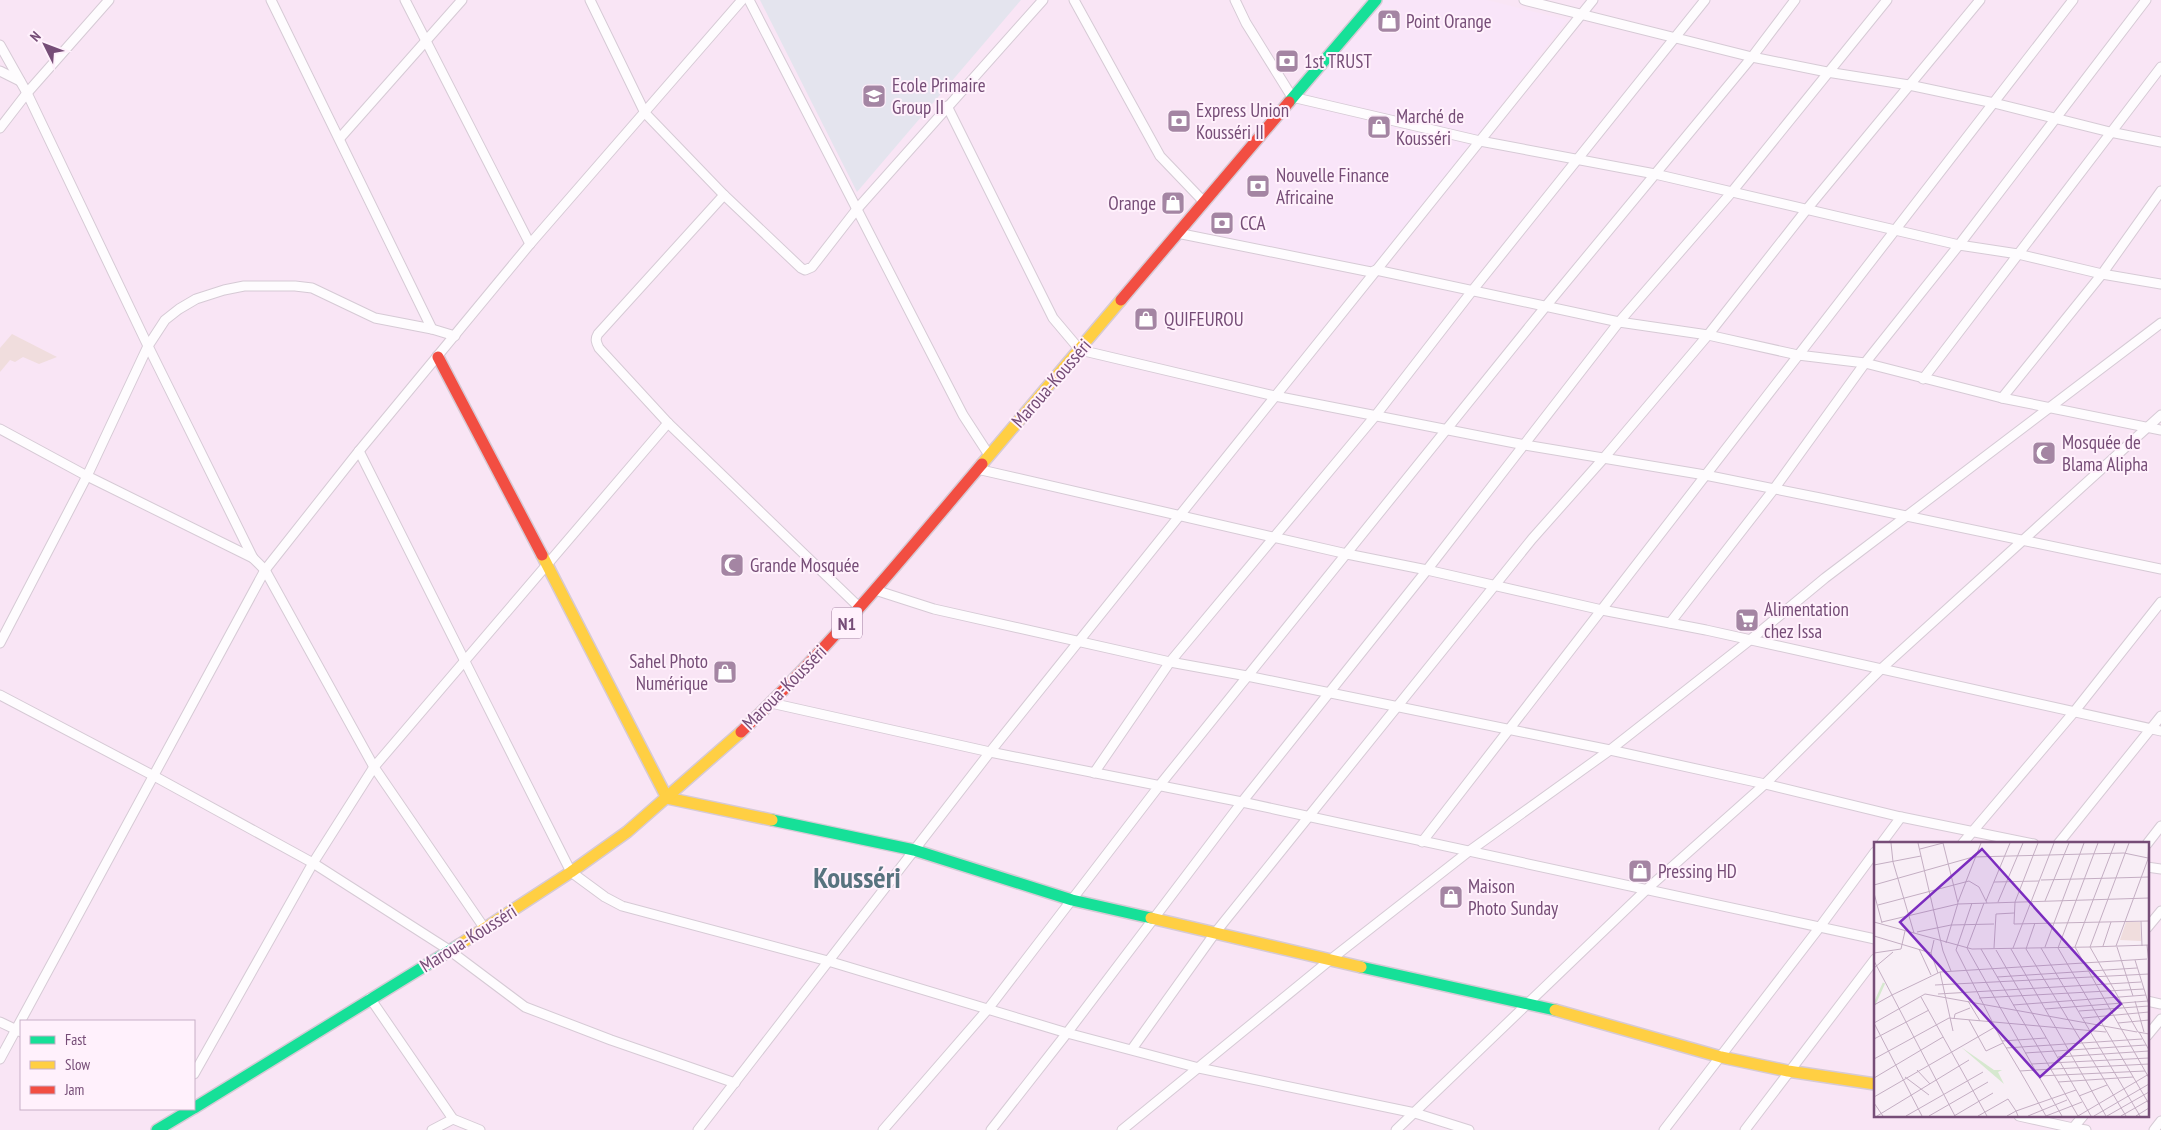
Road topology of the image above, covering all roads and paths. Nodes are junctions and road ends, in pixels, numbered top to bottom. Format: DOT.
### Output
graph roads {
  1 [pos="109,0"];
  2 [pos="271,0"];
  3 [pos="405,0"];
  4 [pos="462,0"];
  5 [pos="590,0"];
  6 [pos="742,0"];
  7 [pos="749,0"];
  8 [pos="1043,0"];
  9 [pos="1074,0"];
  10 [pos="1235,0"];
  11 [pos="1376,0"];
  12 [pos="1524,0"];
  13 [pos="1593,0"];
  14 [pos="1704,0"];
  15 [pos="1795,0"];
  16 [pos="1887,0"];
  17 [pos="1980,0"];
  18 [pos="2073,0"];
  19 [pos="2146,0"];
  20 [pos="1582,14"];
  21 [pos="1675,37"];
  22 [pos="424,41"];
  23 [pos="0,45"];
  24 [pos="1752,56"];
  25 [pos="2161,67"];
  26 [pos="0,71"];
  27 [pos="1827,72"];
  28 [pos="21,81"];
  29 [pos="1910,85"];
  30 [pos="27,93"];
  31 [pos="1292,97"];
  32 [pos="1994,103"];
  33 [pos="948,106"];
  34 [pos="645,113"];
  35 [pos="2055,118"];
  36 [pos="0,128"];
  37 [pos="2110,132"];
  38 [pos="340,138"];
  39 [pos="1480,141"];
  40 [pos="2161,142"];
  41 [pos="1577,158"];
  42 [pos="1655,174"];
  43 [pos="2161,190"];
  44 [pos="1731,193"];
  45 [pos="724,195"];
  46 [pos="1204,202"];
  47 [pos="857,209"];
  48 [pos="1807,209"];
  49 [pos="1893,230"];
  50 [pos="1177,234"];
  51 [pos="530,244"];
  52 [pos="1959,245"];
  53 [pos="2018,254"];
  54 [pos="1376,270"];
  55 [pos="2102,274"];
  56 [pos="2161,284"];
  57 [pos="1472,291"];
  58 [pos="1546,306"];
  59 [pos="1619,322"];
  60 [pos="2161,323"];
  61 [pos="432,329"];
  62 [pos="1708,335"];
  63 [pos="455,336"];
  64 [pos="148,346"];
  65 [pos="1080,350"];
  66 [pos="1798,354"];
  67 [pos="438,357"];
  68 [pos="1865,363"];
  69 [pos="1923,379"];
  70 [pos="1275,396"];
  71 [pos="2002,398"];
  72 [pos="2047,408"];
  73 [pos="1376,415"];
  74 [pos="2161,415"];
  75 [pos="668,423"];
  76 [pos="2148,427"];
  77 [pos="0,429"];
  78 [pos="1447,430"];
  79 [pos="2161,430"];
  80 [pos="1525,445"];
  81 [pos="359,451"];
  82 [pos="989,455"];
  83 [pos="1603,459"];
  84 [pos="977,469"];
  85 [pos="1705,475"];
  86 [pos="87,476"];
  87 [pos="1774,489"];
  88 [pos="1179,516"];
  89 [pos="1904,517"];
  90 [pos="1274,538"];
  91 [pos="2024,540"];
  92 [pos="1347,554"];
  93 [pos="253,558"];
  94 [pos="547,564"];
  95 [pos="265,570"];
  96 [pos="1427,570"];
  97 [pos="2161,570"];
  98 [pos="1495,586"];
  99 [pos="875,590"];
  100 [pos="2161,602"];
  101 [pos="860,608"];
  102 [pos="1602,610"];
  103 [pos="1670,623"];
  104 [pos="1750,640"];
  105 [pos="1078,642"];
  106 [pos="0,643"];
  107 [pos="464,661"];
  108 [pos="1170,662"];
  109 [pos="1881,669"];
  110 [pos="1247,676"];
  111 [pos="1328,693"];
  112 [pos="0,696"];
  113 [pos="771,703"];
  114 [pos="1398,708"];
  115 [pos="2074,712"];
  116 [pos="2161,716"];
  117 [pos="2151,729"];
  118 [pos="1509,731"];
  119 [pos="2161,731"];
  120 [pos="1610,750"];
  121 [pos="990,752"];
  122 [pos="374,767"];
  123 [pos="1094,773"];
  124 [pos="154,776"];
  125 [pos="1765,784"];
  126 [pos="1159,786"];
  127 [pos="667,798"];
  128 [pos="1242,802"];
  129 [pos="1308,817"];
  130 [pos="1901,817"];
  131 [pos="2161,826"];
  132 [pos="1972,830"];
  133 [pos="1422,842"];
  134 [pos="1882,842"];
  135 [pos="1963,842"];
  136 [pos="2025,842"];
  137 [pos="2060,842"];
  138 [pos="2148,843"];
  139 [pos="914,850"];
  140 [pos="1468,852"];
  141 [pos="1874,853"];
  142 [pos="313,863"];
  143 [pos="2148,866"];
  144 [pos="2161,869"];
  145 [pos="571,872"];
  146 [pos="1647,889"];
  147 [pos="1072,900"];
  148 [pos="2161,911"];
  149 [pos="1153,918"];
  150 [pos="2148,927"];
  151 [pos="1819,928"];
  152 [pos="485,929"];
  153 [pos="1215,933"];
  154 [pos="1874,939"];
  155 [pos="449,950"];
  156 [pos="1330,960"];
  157 [pos="1874,960"];
  158 [pos="828,961"];
  159 [pos="370,998"];
  160 [pos="2148,1000"];
  161 [pos="1529,1003"];
  162 [pos="2161,1004"];
  163 [pos="988,1009"];
  164 [pos="2161,1019"];
  165 [pos="25,1020"];
  166 [pos="0,1022"];
  167 [pos="19,1031"];
  168 [pos="1067,1033"];
  169 [pos="2148,1035"];
  170 [pos="1132,1049"];
  171 [pos="1721,1057"];
  172 [pos="0,1059"];
  173 [pos="1199,1068"];
  174 [pos="1788,1071"];
  175 [pos="195,1072"];
  176 [pos="1874,1082"];
  177 [pos="735,1083"];
  178 [pos="195,1107"];
  179 [pos="190,1110"];
  180 [pos="1415,1113"];
  181 [pos="2027,1118"];
  182 [pos="2081,1118"];
  183 [pos="453,1119"];
  184 [pos="2161,1121"];
  185 [pos="2072,1129"];
  186 [pos="157,1130"];
  187 [pos="432,1130"];
  188 [pos="480,1130"];
  189 [pos="698,1130"];
  190 [pos="883,1130"];
  191 [pos="991,1130"];
  192 [pos="1122,1130"];
  193 [pos="1396,1130"];
  194 [pos="1469,1130"];
  195 [pos="1664,1130"];
  196 [pos="1744,1130"];
  197 [pos="2086,1130"];
  198 [pos="2154,1130"];
  1 -- 30 [label="street"];
  2 -- 38 [label="street"];
  3 -- 22 [label="street"];
  4 -- 22 [label="street"];
  5 -- 34 [label="street"];
  6 -- 34 [label="street"];
  7 -- 47 [label="street"];
  8 -- 33 [label="street"];
  9 -- 46 [label="street"];
  10 -- 31 [label="street"];
  11 -- 31 [label="main road, Maroua-Kousséri / N1"];
  12 -- 20 [label="street"];
  13 -- 20 [label="street"];
  14 -- 21 [label="street"];
  15 -- 24 [label="street"];
  16 -- 27 [label="street"];
  17 -- 29 [label="street"];
  18 -- 32 [label="street"];
  19 -- 35 [label="street"];
  20 -- 21 [label="street"];
  20 -- 39 [label="street"];
  21 -- 24 [label="street"];
  21 -- 41 [label="street"];
  22 -- 38 [label="street"];
  22 -- 51 [label="street"];
  23 -- 28 [label="street"];
  24 -- 27 [label="street"];
  24 -- 42 [label="street"];
  25 -- 37 [label="street"];
  26 -- 28 [label="street"];
  27 -- 29 [label="street"];
  27 -- 44 [label="street"];
  28 -- 30 [label="street"];
  29 -- 32 [label="street"];
  29 -- 48 [label="street"];
  30 -- 36 [label="street"];
  30 -- 64 [label="street"];
  31 -- 39 [label="street"];
  31 -- 46 [label="main road, Maroua-Kousséri / N1"];
  32 -- 35 [label="street"];
  32 -- 49 [label="street"];
  33 -- 47 [label="street"];
  33 -- 65 [label="street"];
  34 -- 45 [label="street"];
  34 -- 51 [label="street"];
  35 -- 37 [label="street"];
  35 -- 52 [label="street"];
  37 -- 40 [label="street"];
  37 -- 53 [label="street"];
  38 -- 61 [label="street"];
  39 -- 41 [label="street"];
  39 -- 54 [label="street"];
  41 -- 42 [label="street"];
  41 -- 57 [label="street"];
  42 -- 44 [label="street"];
  42 -- 58 [label="street"];
  43 -- 55 [label="street"];
  44 -- 48 [label="street"];
  44 -- 59 [label="street"];
  45 -- 47 [label="street"];
  45 -- 75 [label="street"];
  46 -- 50 [label="main road, Maroua-Kousséri / N1"];
  47 -- 82 [label="street"];
  48 -- 49 [label="street"];
  48 -- 62 [label="street"];
  49 -- 52 [label="street"];
  49 -- 66 [label="street"];
  50 -- 54 [label="street"];
  50 -- 65 [label="main road, Maroua-Kousséri / N1"];
  51 -- 63 [label="street"];
  52 -- 53 [label="street"];
  52 -- 68 [label="street"];
  53 -- 55 [label="street"];
  53 -- 69 [label="street"];
  54 -- 57 [label="street"];
  54 -- 70 [label="street"];
  55 -- 56 [label="street"];
  55 -- 71 [label="street"];
  57 -- 58 [label="street"];
  57 -- 73 [label="street"];
  58 -- 59 [label="street"];
  58 -- 78 [label="street"];
  59 -- 62 [label="street"];
  59 -- 80 [label="street"];
  60 -- 72 [label="street"];
  61 -- 63 [label="street"];
  61 -- 64 [label="street"];
  62 -- 66 [label="street"];
  62 -- 83 [label="street"];
  63 -- 67 [label="street"];
  64 -- 86 [label="street"];
  64 -- 93 [label="street"];
  65 -- 70 [label="street"];
  65 -- 82 [label="main road, Maroua-Kousséri / N1"];
  66 -- 68 [label="street"];
  66 -- 85 [label="street"];
  67 -- 81 [label="street"];
  67 -- 94 [label="main road"];
  68 -- 69 [label="street"];
  68 -- 87 [label="street"];
  69 -- 71 [label="street"];
  70 -- 73 [label="street"];
  70 -- 88 [label="street"];
  71 -- 72 [label="street"];
  72 -- 76 [label="street"];
  72 -- 89 [label="street"];
  73 -- 78 [label="street"];
  73 -- 90 [label="street"];
  74 -- 76 [label="street"];
  75 -- 94 [label="street"];
  75 -- 101 [label="street"];
  76 -- 79 [label="street"];
  76 -- 91 [label="street"];
  77 -- 86 [label="street"];
  78 -- 80 [label="street"];
  78 -- 92 [label="street"];
  80 -- 83 [label="street"];
  80 -- 96 [label="street"];
  81 -- 95 [label="street"];
  81 -- 107 [label="street"];
  82 -- 84 [label="main road, Maroua-Kousséri / N1"];
  83 -- 85 [label="street"];
  83 -- 98 [label="street"];
  84 -- 88 [label="street"];
  84 -- 99 [label="main road, Maroua-Kousséri / N1"];
  85 -- 87 [label="street"];
  85 -- 102 [label="street"];
  86 -- 93 [label="street"];
  86 -- 106 [label="street"];
  87 -- 89 [label="street"];
  87 -- 103 [label="street"];
  88 -- 90 [label="street"];
  88 -- 105 [label="street"];
  89 -- 91 [label="street"];
  89 -- 104 [label="street"];
  90 -- 92 [label="street"];
  90 -- 108 [label="street"];
  91 -- 97 [label="street"];
  91 -- 109 [label="street"];
  92 -- 96 [label="street"];
  92 -- 110 [label="street"];
  93 -- 95 [label="street"];
  94 -- 107 [label="street"];
  94 -- 127 [label="main road"];
  95 -- 122 [label="street"];
  95 -- 124 [label="street"];
  96 -- 98 [label="street"];
  96 -- 111 [label="street"];
  98 -- 102 [label="street"];
  98 -- 114 [label="street"];
  99 -- 101 [label="main road, Maroua-Kousséri / N1"];
  99 -- 105 [label="street"];
  100 -- 115 [label="street"];
  101 -- 113 [label="main road, Maroua-Kousséri / N1"];
  102 -- 103 [label="street"];
  102 -- 118 [label="street"];
  103 -- 104 [label="street"];
  104 -- 109 [label="street"];
  104 -- 120 [label="street"];
  105 -- 108 [label="street"];
  105 -- 121 [label="street"];
  107 -- 122 [label="street"];
  107 -- 145 [label="street"];
  108 -- 110 [label="street"];
  108 -- 123 [label="street"];
  109 -- 115 [label="street"];
  109 -- 125 [label="street"];
  110 -- 111 [label="street"];
  110 -- 126 [label="street"];
  111 -- 114 [label="street"];
  111 -- 128 [label="street"];
  112 -- 124 [label="street"];
  113 -- 121 [label="street"];
  113 -- 127 [label="main road, Maroua-Kousséri / N1"];
  114 -- 118 [label="street"];
  114 -- 129 [label="street"];
  115 -- 117 [label="street"];
  115 -- 132 [label="street"];
  116 -- 117 [label="street"];
  117 -- 119 [label="street"];
  117 -- 137 [label="street"];
  118 -- 120 [label="street"];
  118 -- 133 [label="street"];
  120 -- 125 [label="street"];
  120 -- 140 [label="street"];
  121 -- 123 [label="street"];
  121 -- 139 [label="street"];
  122 -- 142 [label="street"];
  122 -- 152 [label="street"];
  123 -- 126 [label="street"];
  124 -- 142 [label="street"];
  124 -- 165 [label="street"];
  125 -- 130 [label="street"];
  125 -- 146 [label="street"];
  126 -- 128 [label="street"];
  126 -- 147 [label="street"];
  127 -- 139 [label="main road"];
  127 -- 145 [label="main road, Maroua-Kousséri / N1"];
  128 -- 129 [label="street"];
  128 -- 149 [label="street"];
  129 -- 133 [label="street"];
  129 -- 153 [label="street"];
  130 -- 132 [label="street"];
  130 -- 134 [label="street"];
  131 -- 138 [label="street"];
  132 -- 135 [label="street"];
  132 -- 136 [label="street"];
  133 -- 140 [label="street"];
  139 -- 147 [label="main road"];
  139 -- 158 [label="street"];
  140 -- 146 [label="street"];
  140 -- 156 [label="street"];
  141 -- 151 [label="street"];
  142 -- 155 [label="street"];
  142 -- 175 [label="street"];
  143 -- 144 [label="street"];
  145 -- 152 [label="main road, Maroua-Kousséri / N1"];
  145 -- 158 [label="street"];
  146 -- 151 [label="street"];
  146 -- 161 [label="street"];
  147 -- 149 [label="main road"];
  147 -- 163 [label="street"];
  148 -- 150 [label="street"];
  149 -- 153 [label="main road"];
  149 -- 168 [label="street"];
  151 -- 154 [label="street"];
  151 -- 171 [label="street"];
  152 -- 155 [label="main road, Maroua-Kousséri / N1"];
  153 -- 156 [label="main road"];
  153 -- 170 [label="street"];
  155 -- 159 [label="main road, Maroua-Kousséri / N1"];
  155 -- 177 [label="street"];
  156 -- 161 [label="main road"];
  156 -- 173 [label="street"];
  157 -- 174 [label="street"];
  158 -- 163 [label="street"];
  158 -- 177 [label="street"];
  159 -- 178 [label="main road, Maroua-Kousséri / N1"];
  159 -- 183 [label="street"];
  160 -- 162 [label="street"];
  161 -- 171 [label="main road"];
  161 -- 180 [label="street"];
  163 -- 168 [label="street"];
  163 -- 190 [label="street"];
  164 -- 169 [label="street"];
  166 -- 167 [label="street"];
  167 -- 172 [label="street"];
  168 -- 170 [label="street"];
  168 -- 191 [label="street"];
  170 -- 173 [label="street"];
  171 -- 174 [label="main road"];
  171 -- 195 [label="street"];
  173 -- 180 [label="street"];
  173 -- 192 [label="street"];
  174 -- 176 [label="main road"];
  174 -- 196 [label="street"];
  177 -- 189 [label="street"];
  179 -- 186 [label="main road, Maroua-Kousséri / N1"];
  180 -- 193 [label="street"];
  180 -- 194 [label="street"];
  181 -- 185 [label="street"];
  182 -- 185 [label="street"];
  183 -- 187 [label="street"];
  183 -- 188 [label="street"];
  184 -- 198 [label="street"];
  185 -- 197 [label="street"];
}
